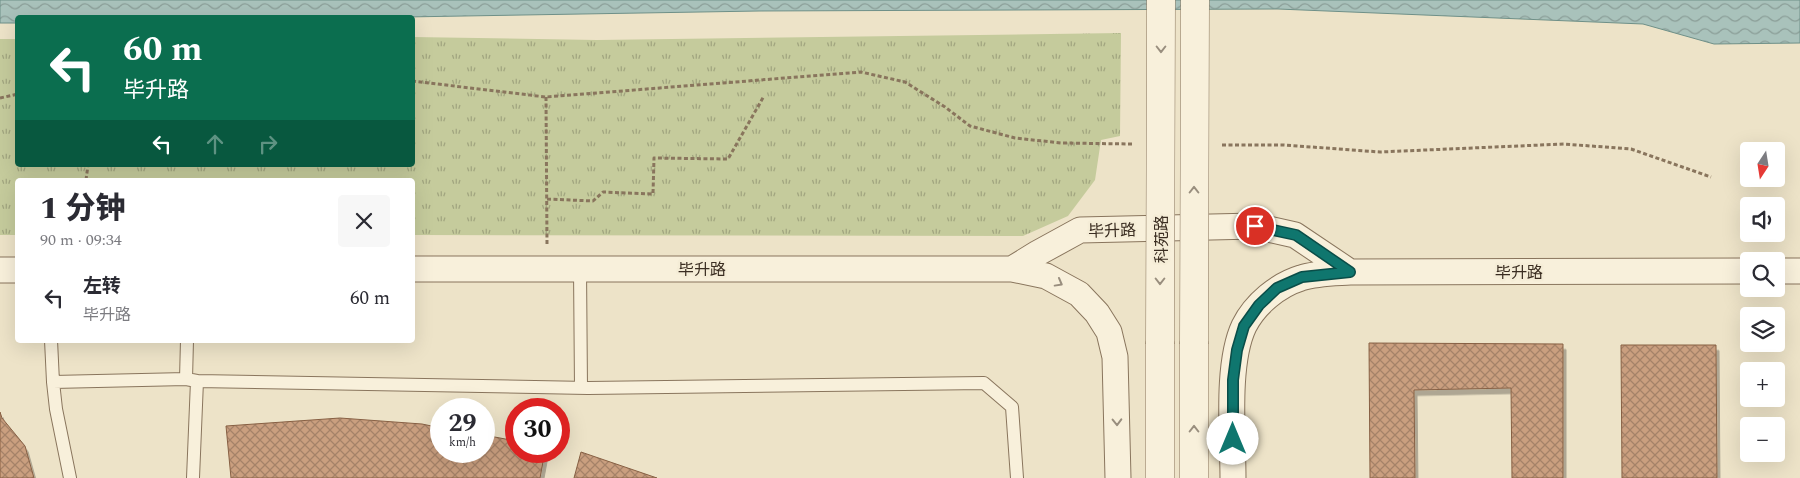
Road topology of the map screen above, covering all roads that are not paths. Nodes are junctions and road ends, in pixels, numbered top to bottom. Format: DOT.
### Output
graph roads {
  1 [pos="1161,0"];
  2 [pos="1195,0"];
  3 [pos="415,269"];
  4 [pos="580,269"];
  5 [pos="1012,269"];
  6 [pos="0,270"];
  7 [pos="15,270"];
  8 [pos="1740,271"];
  9 [pos="1785,271"];
  10 [pos="1800,271"];
  11 [pos="1350,272"];
  12 [pos="51,343"];
  13 [pos="187,343"];
  14 [pos="192,380"];
  15 [pos="53,382"];
  16 [pos="581,388"];
  17 [pos="70,478"];
  18 [pos="193,478"];
  19 [pos="1017,478"];
  20 [pos="1118,478"];
  21 [pos="1160,478"];
  22 [pos="1194,478"];
  23 [pos="1233,478"];
  1 -- 21 [label="street, 科苑路, one-way, bridge"];
  22 -- 2 [label="street, 科苑路, one-way, bridge"];
  3 -- 4 [label="street, 毕升路"];
  4 -- 5 [label="street, 毕升路"];
  4 -- 16 [label="lane"];
  5 -- 11 [label="street, 毕升路"];
  5 -- 20 [label="street, one-way"];
  6 -- 7 [label="street"];
  8 -- 11 [label="street, 毕升路"];
  9 -- 10 [label="street"];
  11 -- 23 [label="street"];
  12 -- 15 [label="lane"];
  13 -- 14 [label="lane"];
  14 -- 15 [label="lane"];
  14 -- 16 [label="lane"];
  14 -- 18 [label="lane"];
  15 -- 17 [label="lane"];
  16 -- 19 [label="lane"];
}
